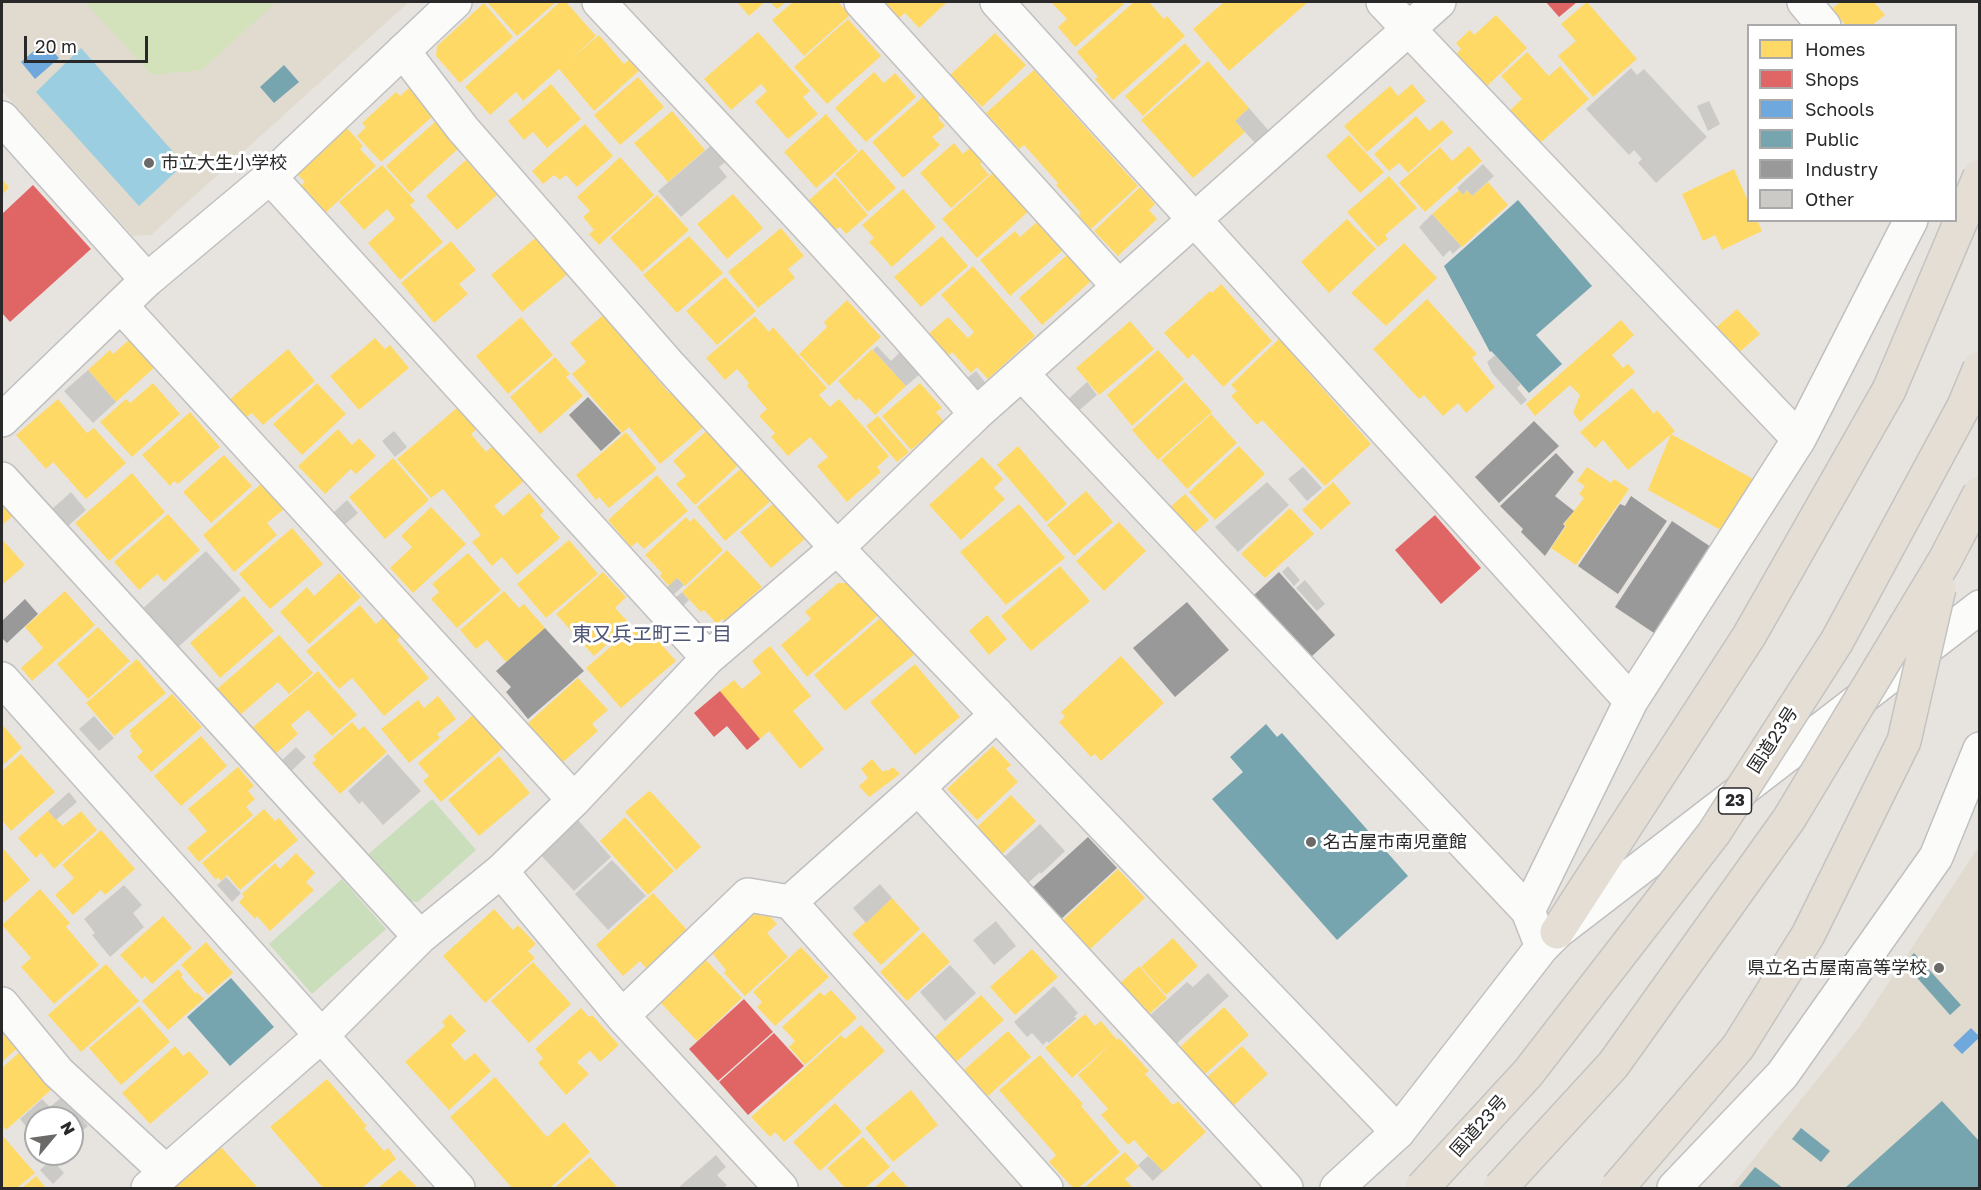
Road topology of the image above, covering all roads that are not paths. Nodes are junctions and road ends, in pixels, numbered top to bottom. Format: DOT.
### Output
graph roads {
  1 [pos="455,2"];
  2 [pos="599,2"];
  3 [pos="861,2"];
  4 [pos="997,2"];
  5 [pos="1383,2"];
  6 [pos="1438,2"];
  7 [pos="1804,2"];
  8 [pos="1822,24"];
  9 [pos="1409,28"];
  10 [pos="403,51"];
  11 [pos="2,118"];
  12 [pos="1980,176"];
  13 [pos="270,177"];
  14 [pos="1957,190"];
  15 [pos="1194,219"];
  16 [pos="1980,219"];
  17 [pos="1910,222"];
  18 [pos="147,280"];
  19 [pos="1119,287"];
  20 [pos="121,306"];
  21 [pos="1980,368"];
  22 [pos="1022,374"];
  23 [pos="976,414"];
  24 [pos="2,420"];
  25 [pos="1799,439"];
  26 [pos="2,479"];
  27 [pos="1980,493"];
  28 [pos="837,548"];
  29 [pos="1945,560"];
  30 [pos="1980,607"];
  31 [pos="708,658"];
  32 [pos="2,679"];
  33 [pos="1631,701"];
  34 [pos="997,714"];
  35 [pos="1980,749"];
  36 [pos="918,788"];
  37 [pos="574,801"];
  38 [pos="501,871"];
  39 [pos="789,902"];
  40 [pos="1528,911"];
  41 [pos="420,937"];
  42 [pos="1550,940"];
  43 [pos="2,1004"];
  44 [pos="622,1016"];
  45 [pos="321,1036"];
  46 [pos="1398,1132"];
  47 [pos="157,1180"];
  48 [pos="458,1188"];
  49 [pos="781,1188"];
  50 [pos="1046,1188"];
  51 [pos="1286,1188"];
  52 [pos="1336,1188"];
  53 [pos="1422,1188"];
  54 [pos="1500,1188"];
  55 [pos="1617,1188"];
  56 [pos="1674,1188"];
  1 -- 10 [label="street"];
  2 -- 23 [label="street"];
  3 -- 19 [label="street"];
  4 -- 15 [label="street"];
  5 -- 9 [label="street"];
  6 -- 9 [label="street"];
  7 -- 8 [label="street"];
  9 -- 15 [label="street"];
  9 -- 25 [label="street"];
  10 -- 13 [label="street"];
  10 -- 28 [label="street"];
  11 -- 18 [label="street"];
  12 -- 42 [label="highway, bridge"];
  13 -- 18 [label="street"];
  13 -- 31 [label="street"];
  14 -- 16 [label="street"];
  15 -- 19 [label="street"];
  15 -- 33 [label="street"];
  17 -- 25 [label="street"];
  18 -- 20 [label="street"];
  19 -- 22 [label="street"];
  20 -- 24 [label="street"];
  20 -- 37 [label="street"];
  21 -- 53 [label="highway, 国道23号 / 23, bridge"];
  22 -- 23 [label="street"];
  22 -- 40 [label="street"];
  23 -- 28 [label="street"];
  25 -- 33 [label="street"];
  26 -- 41 [label="street"];
  27 -- 29 [label="highway, bridge"];
  28 -- 31 [label="street"];
  28 -- 34 [label="street"];
  29 -- 54 [label="highway, bridge"];
  29 -- 55 [label="highway, bridge"];
  30 -- 42 [label="street"];
  31 -- 37 [label="street"];
  32 -- 45 [label="street"];
  33 -- 40 [label="street"];
  34 -- 36 [label="street"];
  34 -- 46 [label="street"];
  35 -- 56 [label="street"];
  36 -- 39 [label="street"];
  36 -- 51 [label="street"];
  37 -- 38 [label="street"];
  38 -- 41 [label="street"];
  38 -- 44 [label="street"];
  39 -- 44 [label="street"];
  39 -- 50 [label="street"];
  40 -- 42 [label="street"];
  41 -- 45 [label="street"];
  42 -- 46 [label="street"];
  43 -- 47 [label="street"];
  44 -- 49 [label="street"];
  45 -- 47 [label="street"];
  45 -- 48 [label="street"];
  46 -- 52 [label="street"];
}
